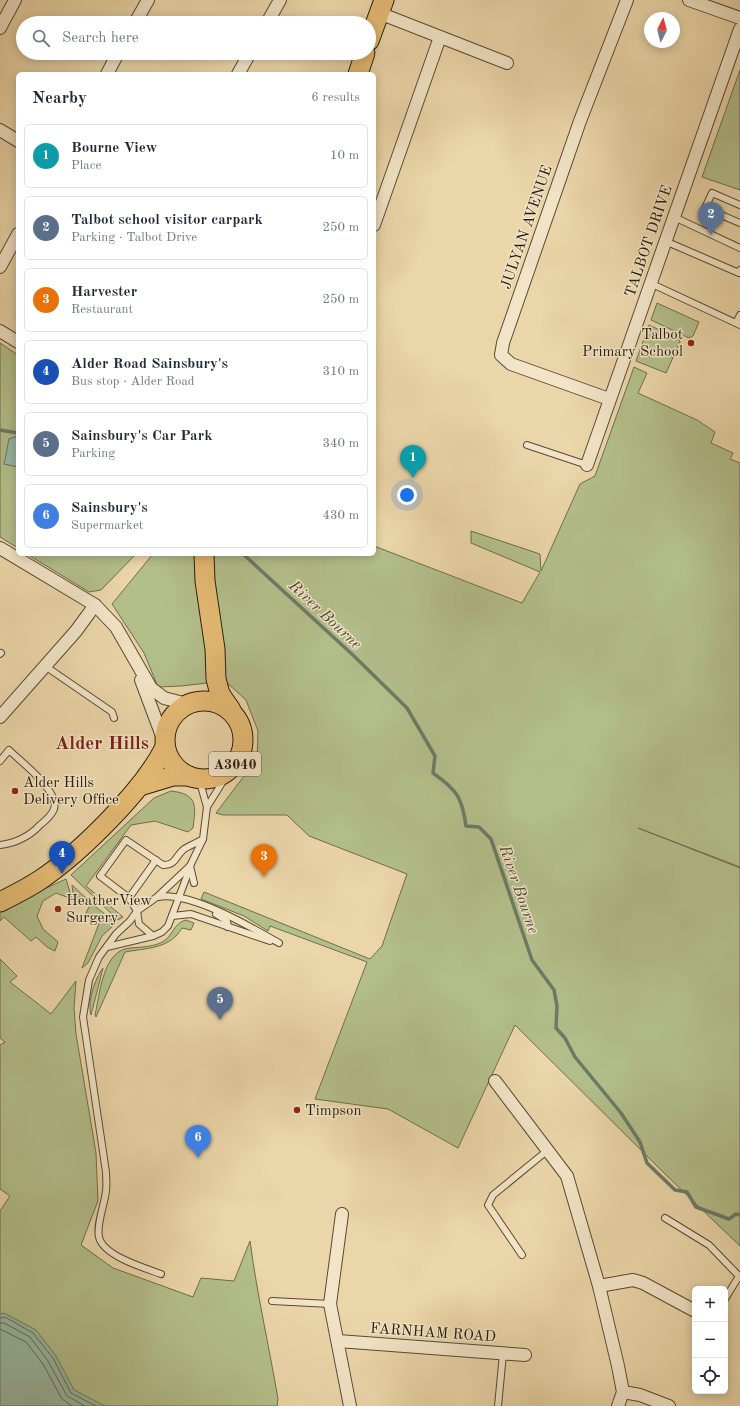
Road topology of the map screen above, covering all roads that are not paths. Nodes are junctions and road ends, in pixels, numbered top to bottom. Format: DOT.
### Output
graph roads {
  1 [pos="15,0"];
  2 [pos="148,0"];
  3 [pos="280,0"];
  4 [pos="627,0"];
  5 [pos="689,0"];
  6 [pos="381,7"];
  7 [pos="139,16"];
  8 [pos="271,16"];
  9 [pos="740,18"];
  10 [pos="376,21"];
  11 [pos="0,28"];
  12 [pos="740,29"];
  13 [pos="440,38"];
  14 [pos="114,60"];
  15 [pos="246,60"];
  16 [pos="363,60"];
  17 [pos="507,63"];
  18 [pos="107,72"];
  19 [pos="239,72"];
  20 [pos="359,72"];
  21 [pos="0,130"];
  22 [pos="16,140"];
  23 [pos="740,205"];
  24 [pos="674,217"];
  25 [pos="376,219"];
  26 [pos="740,223"];
  27 [pos="16,238"];
  28 [pos="665,242"];
  29 [pos="740,248"];
  30 [pos="0,267"];
  31 [pos="740,270"];
  32 [pos="650,283"];
  33 [pos="740,315"];
  34 [pos="738,324"];
  35 [pos="0,331"];
  36 [pos="16,341"];
  37 [pos="609,399"];
  38 [pos="527,445"];
  39 [pos="587,465"];
  40 [pos="0,548"];
  41 [pos="204,556"];
  42 [pos="95,605"];
  43 [pos="215,649"];
  44 [pos="45,666"];
  45 [pos="138,669"];
  46 [pos="190,703"];
  47 [pos="232,711"];
  48 [pos="0,717"];
  49 [pos="114,718"];
  50 [pos="165,745"];
  51 [pos="0,761"];
  52 [pos="232,767"];
  53 [pos="194,777"];
  54 [pos="140,786"];
  55 [pos="207,807"];
  56 [pos="203,839"];
  57 [pos="0,845"];
  58 [pos="156,860"];
  59 [pos="190,866"];
  60 [pos="194,883"];
  61 [pos="157,897"];
  62 [pos="180,897"];
  63 [pos="129,898"];
  64 [pos="0,902"];
  65 [pos="208,908"];
  66 [pos="138,911"];
  67 [pos="172,916"];
  68 [pos="228,927"];
  69 [pos="153,936"];
  70 [pos="107,947"];
  71 [pos="495,1081"];
  72 [pos="548,1150"];
  73 [pos="342,1214"];
  74 [pos="665,1218"];
  75 [pos="522,1254"];
  76 [pos="161,1274"];
  77 [pos="599,1286"];
  78 [pos="728,1294"];
  79 [pos="272,1301"];
  80 [pos="330,1304"];
  81 [pos="692,1309"];
  82 [pos="338,1341"];
  83 [pos="503,1354"];
  84 [pos="526,1355"];
  85 [pos="623,1392"];
  86 [pos="350,1406"];
  87 [pos="498,1406"];
  88 [pos="618,1406"];
  89 [pos="669,1406"];
  1 -- 11 [label="street"];
  2 -- 7 [label="street"];
  3 -- 8 [label="street"];
  4 -- 37 [label="street, JULYAN AVENUE"];
  5 -- 9 [label="street"];
  6 -- 10 [label="main road"];
  6 -- 13 [label="street"];
  12 -- 24 [label="street, TALBOT DRIVE"];
  13 -- 17 [label="street"];
  13 -- 25 [label="street"];
  14 -- 18 [label="street"];
  15 -- 19 [label="street"];
  16 -- 20 [label="main road"];
  21 -- 22 [label="street"];
  23 -- 26 [label="lane"];
  24 -- 28 [label="street, TALBOT DRIVE"];
  24 -- 29 [label="lane"];
  27 -- 30 [label="street"];
  28 -- 31 [label="lane"];
  28 -- 32 [label="street, TALBOT DRIVE"];
  32 -- 34 [label="lane"];
  32 -- 37 [label="street, TALBOT DRIVE"];
  33 -- 34 [label="lane"];
  35 -- 36 [label="street"];
  37 -- 39 [label="street, TALBOT DRIVE"];
  38 -- 39 [label="lane"];
  40 -- 42 [label="street"];
  41 -- 43 [label="main road, A3040"];
  42 -- 44 [label="street"];
  42 -- 45 [label="street"];
  43 -- 46 [label="main road, A3040"];
  43 -- 47 [label="main road, A3040"];
  44 -- 48 [label="street"];
  44 -- 49 [label="lane"];
  45 -- 46 [label="street"];
  45 -- 50 [label="street"];
  46 -- 47 [label="main road"];
  46 -- 50 [label="main road, A3040"];
  47 -- 52 [label="main road, A3040"];
  50 -- 53 [label="main road, A3040"];
  50 -- 54 [label="main road, A3040"];
  51 -- 57 [label="lane"];
  52 -- 53 [label="main road, A3040"];
  52 -- 55 [label="lane"];
  53 -- 54 [label="main road, A3040"];
  53 -- 55 [label="lane"];
  54 -- 64 [label="main road, A3040"];
  55 -- 56 [label="lane"];
  56 -- 58 [label="lane"];
  56 -- 59 [label="lane"];
  58 -- 63 [label="lane"];
  58 -- 63 [label="lane"];
  59 -- 60 [label="lane"];
  59 -- 61 [label="lane"];
  59 -- 62 [label="lane"];
  61 -- 62 [label="lane"];
  61 -- 66 [label="lane"];
  62 -- 65 [label="lane"];
  62 -- 67 [label="lane"];
  63 -- 66 [label="lane"];
  65 -- 68 [label="lane"];
  65 -- 68 [label="lane"];
  66 -- 69 [label="lane"];
  66 -- 70 [label="lane"];
  67 -- 68 [label="lane"];
  67 -- 69 [label="lane"];
  69 -- 70 [label="lane"];
  70 -- 76 [label="lane"];
  71 -- 72 [label="street"];
  72 -- 75 [label="lane"];
  72 -- 77 [label="street"];
  73 -- 80 [label="street"];
  74 -- 78 [label="lane"];
  77 -- 81 [label="street"];
  77 -- 85 [label="street"];
  79 -- 80 [label="lane"];
  80 -- 82 [label="street"];
  82 -- 83 [label="street, FARNHAM ROAD"];
  82 -- 86 [label="street"];
  83 -- 84 [label="street, FARNHAM ROAD"];
  83 -- 87 [label="lane"];
  85 -- 88 [label="street"];
  85 -- 89 [label="street"];
}
